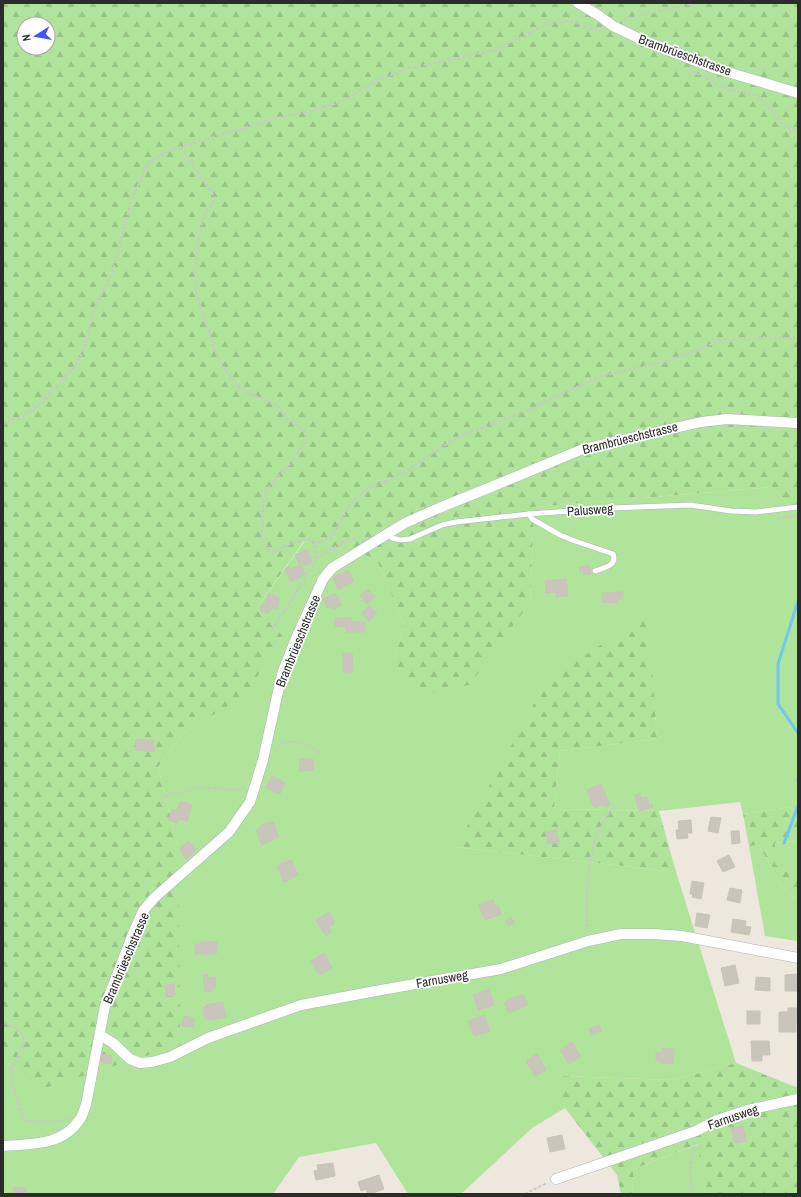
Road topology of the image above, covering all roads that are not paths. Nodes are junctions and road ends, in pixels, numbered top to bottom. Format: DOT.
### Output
graph roads {
  1 [pos="578,3"];
  2 [pos="798,93"];
  3 [pos="798,423"];
  4 [pos="798,507"];
  5 [pos="529,514"];
  6 [pos="386,534"];
  7 [pos="596,571"];
  8 [pos="798,958"];
  9 [pos="100,1036"];
  10 [pos="798,1099"];
  11 [pos="3,1146"];
  12 [pos="556,1179"];
  1 -- 2 [label="street, Brambrüeschstrasse"];
  3 -- 6 [label="street, Brambrüeschstrasse"];
  4 -- 5 [label="lane, Palusweg"];
  5 -- 6 [label="lane, Palusweg"];
  5 -- 7 [label="lane"];
  6 -- 9 [label="street, Brambrüeschstrasse"];
  8 -- 9 [label="street, Farnusweg"];
  9 -- 11 [label="street, Brambrüeschstrasse"];
  10 -- 12 [label="street, Farnusweg"];
}
